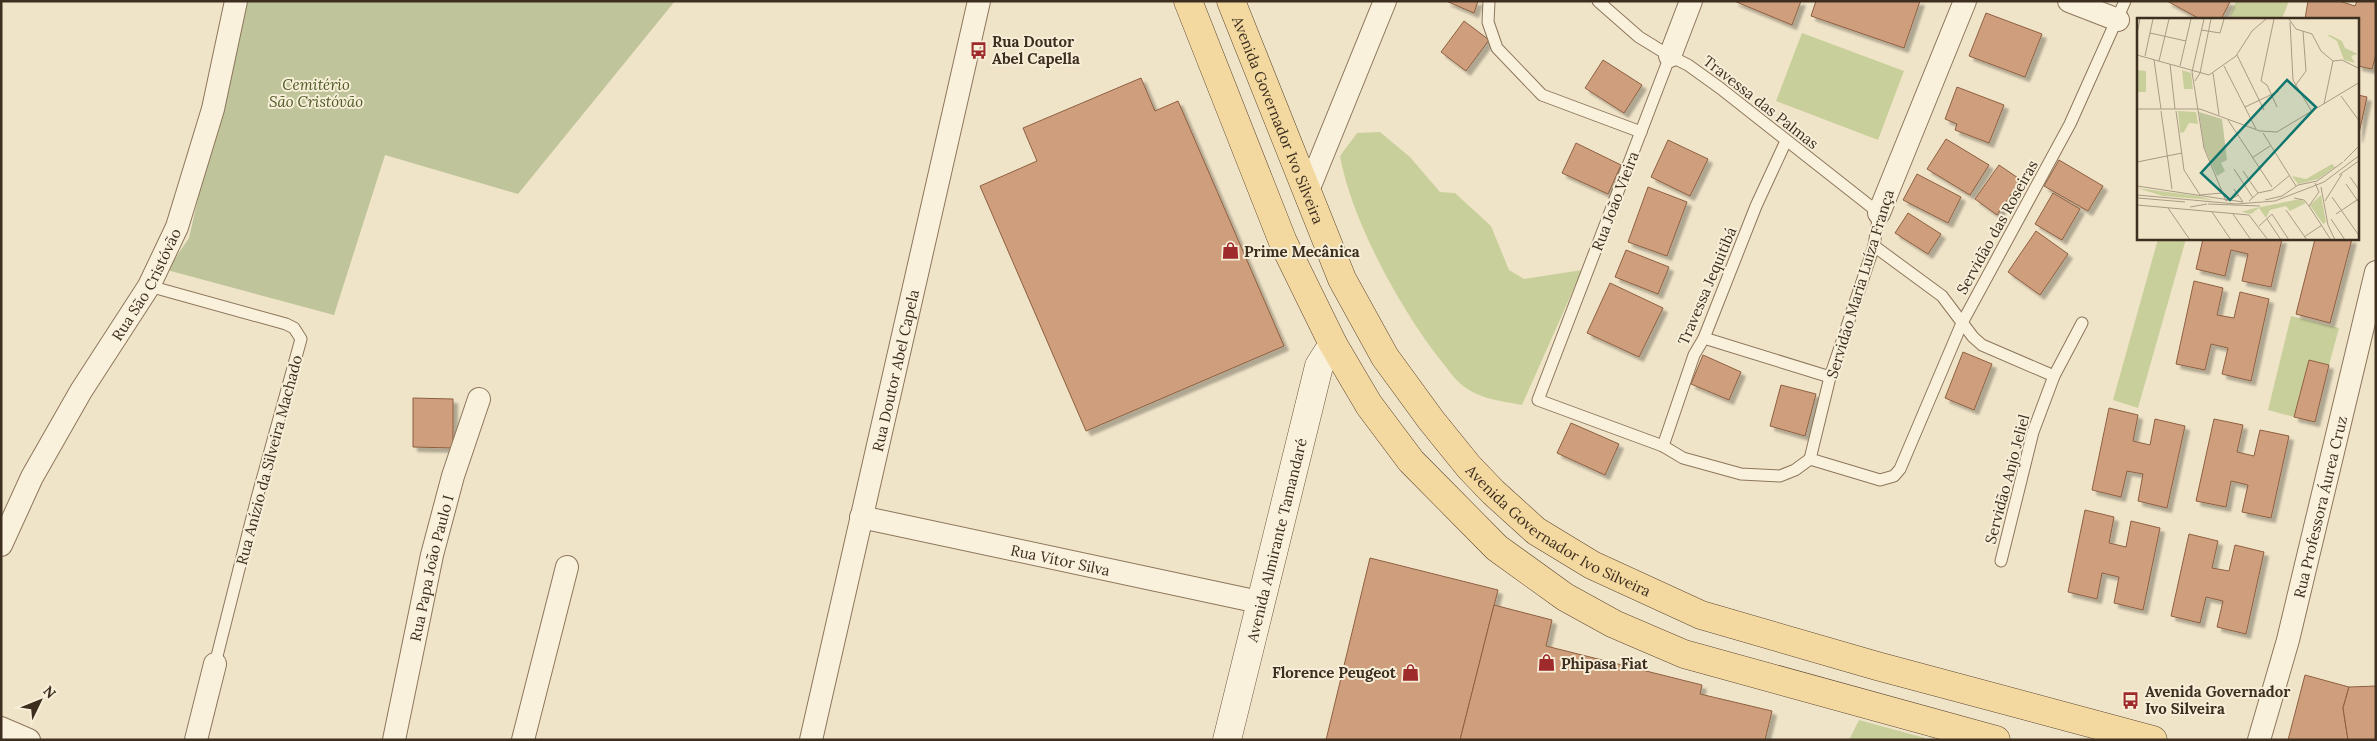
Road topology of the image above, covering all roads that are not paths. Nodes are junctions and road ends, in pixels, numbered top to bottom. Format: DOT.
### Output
graph roads {
  1 [pos="236,1"];
  2 [pos="979,1"];
  3 [pos="1188,1"];
  4 [pos="1231,1"];
  5 [pos="1385,1"];
  6 [pos="1489,1"];
  7 [pos="1598,1"];
  8 [pos="1691,1"];
  9 [pos="1965,1"];
  10 [pos="2069,1"];
  11 [pos="2121,11"];
  12 [pos="1670,56"];
  13 [pos="1641,132"];
  14 [pos="1786,142"];
  15 [pos="1308,193"];
  16 [pos="1879,212"];
  17 [pos="1874,246"];
  18 [pos="2376,272"];
  19 [pos="149,286"];
  20 [pos="2082,323"];
  21 [pos="1962,324"];
  22 [pos="1704,338"];
  23 [pos="1333,344"];
  24 [pos="2054,376"];
  25 [pos="1830,377"];
  26 [pos="479,399"];
  27 [pos="1663,446"];
  28 [pos="1810,459"];
  29 [pos="861,517"];
  30 [pos="1,545"];
  31 [pos="2001,561"];
  32 [pos="567,567"];
  33 [pos="1259,602"];
  34 [pos="1809,647"];
  35 [pos="215,664"];
  36 [pos="1800,686"];
  37 [pos="1,728"];
  38 [pos="29,740"];
  39 [pos="196,740"];
  40 [pos="394,740"];
  41 [pos="523,740"];
  42 [pos="811,740"];
  43 [pos="1227,740"];
  44 [pos="1996,740"];
  45 [pos="2153,740"];
  46 [pos="2259,740"];
  1 -- 19 [label="street, Rua São Cristóvão"];
  2 -- 29 [label="street, Rua Doutor Abel Capela"];
  3 -- 23 [label="main road"];
  4 -- 15 [label="main road, Avenida Governador Ivo Silveira"];
  5 -- 15 [label="street"];
  6 -- 13 [label="lane"];
  7 -- 12 [label="lane, Travessa das Palmas"];
  8 -- 12 [label="street, Rua João Vieira"];
  9 -- 16 [label="street, Servidão Maria Luíza França"];
  10 -- 11 [label="street"];
  11 -- 21 [label="lane, Servidão das Roseiras"];
  12 -- 13 [label="lane, Rua João Vieira"];
  12 -- 14 [label="lane, Travessa das Palmas"];
  13 -- 27 [label="lane, Rua João Vieira"];
  14 -- 16 [label="lane, Travessa das Palmas"];
  14 -- 22 [label="lane, Travessa Jequitibá"];
  15 -- 34 [label="main road, Avenida Governador Ivo Silveira"];
  16 -- 17 [label="lane, Servidão Maria Luíza França"];
  17 -- 21 [label="lane"];
  17 -- 25 [label="lane, Servidão Maria Luíza França"];
  18 -- 46 [label="street, Rua Professora Áurea Cruz"];
  19 -- 30 [label="street, Rua São Cristóvão"];
  19 -- 35 [label="lane, Rua Anízio da Silveira Machado"];
  20 -- 24 [label="lane, Servidão Anjo Jeliel"];
  21 -- 24 [label="lane"];
  21 -- 28 [label="lane, Servidão das Roseiras"];
  22 -- 25 [label="lane"];
  22 -- 27 [label="lane, Travessa Jequitibá"];
  23 -- 33 [label="main road, Avenida Almirante Tamandaré"];
  23 -- 36 [label="main road"];
  24 -- 31 [label="lane, Servidão Anjo Jeliel"];
  25 -- 28 [label="lane, Servidão Maria Luíza França"];
  26 -- 40 [label="street, Rua Papa João Paulo I"];
  27 -- 28 [label="lane"];
  29 -- 33 [label="street, Rua Vítor Silva"];
  29 -- 42 [label="street, Rua Doutor Abel Capela"];
  32 -- 41 [label="street"];
  33 -- 43 [label="main road, Avenida Almirante Tamandaré"];
  34 -- 36 [label="main road"];
  34 -- 45 [label="main road, Avenida Governador Ivo Silveira"];
  35 -- 39 [label="street, Rua Anízio da Silveira Machado"];
  36 -- 44 [label="main road"];
  37 -- 38 [label="street"];
}
